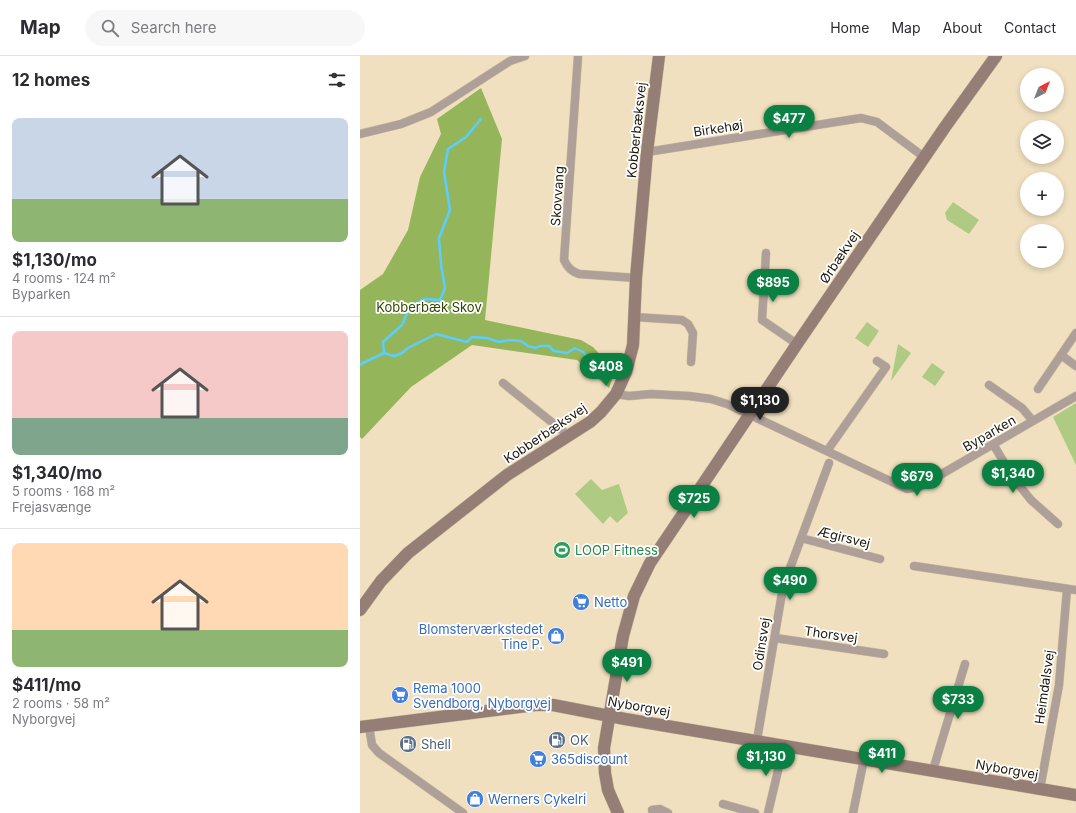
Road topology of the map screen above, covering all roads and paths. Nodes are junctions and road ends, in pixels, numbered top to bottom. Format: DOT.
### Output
graph roads {
  1 [pos="525,56"];
  2 [pos="578,56"];
  3 [pos="659,56"];
  4 [pos="996,56"];
  5 [pos="360,134"];
  6 [pos="647,152"];
  7 [pos="924,157"];
  8 [pos="766,253"];
  9 [pos="636,278"];
  10 [pos="634,317"];
  11 [pos="1076,333"];
  12 [pos="797,344"];
  13 [pos="1061,355"];
  14 [pos="877,360"];
  15 [pos="691,362"];
  16 [pos="1076,366"];
  17 [pos="503,383"];
  18 [pos="989,385"];
  19 [pos="1038,389"];
  20 [pos="616,394"];
  21 [pos="1076,396"];
  22 [pos="749,415"];
  23 [pos="1033,421"];
  24 [pos="569,436"];
  25 [pos="993,444"];
  26 [pos="827,451"];
  27 [pos="829,464"];
  28 [pos="1058,524"];
  29 [pos="801,538"];
  30 [pos="880,558"];
  31 [pos="914,566"];
  32 [pos="1072,590"];
  33 [pos="360,610"];
  34 [pos="774,638"];
  35 [pos="884,654"];
  36 [pos="965,664"];
  37 [pos="610,715"];
  38 [pos="364,727"];
  39 [pos="757,740"];
  40 [pos="784,745"];
  41 [pos="864,759"];
  42 [pos="933,770"];
  43 [pos="1040,789"];
  44 [pos="1076,795"];
  45 [pos="723,804"];
  46 [pos="652,810"];
  47 [pos="463,813"];
  48 [pos="618,813"];
  49 [pos="668,813"];
  50 [pos="755,813"];
  51 [pos="768,813"];
  52 [pos="853,813"];
  1 -- 5 [label="street"];
  2 -- 9 [label="street, Skovvang"];
  3 -- 6 [label="street, Kobberbæksvej"];
  4 -- 7 [label="street, Ørbækvej"];
  6 -- 7 [label="street, Birkehøj"];
  6 -- 9 [label="street, Kobberbæksvej"];
  7 -- 12 [label="street, Ørbækvej"];
  8 -- 12 [label="street"];
  9 -- 10 [label="street, Kobberbæksvej"];
  10 -- 15 [label="street"];
  10 -- 20 [label="street, Kobberbæksvej"];
  11 -- 13 [label="street"];
  12 -- 22 [label="street, Ørbækvej"];
  13 -- 16 [label="street"];
  13 -- 19 [label="street"];
  14 -- 26 [label="street"];
  17 -- 24 [label="street"];
  18 -- 23 [label="street, Byparken"];
  20 -- 22 [label="street, Byparken"];
  20 -- 24 [label="street, Kobberbæksvej"];
  21 -- 23 [label="street, Byparken"];
  22 -- 26 [label="street, Byparken"];
  22 -- 37 [label="street, Ørbækvej"];
  23 -- 25 [label="street, Byparken"];
  24 -- 33 [label="street, Kobberbæksvej"];
  25 -- 26 [label="street, Byparken"];
  25 -- 28 [label="street"];
  27 -- 29 [label="street, Odinsvej"];
  29 -- 30 [label="street, Ægirsvej"];
  29 -- 34 [label="street, Odinsvej"];
  31 -- 32 [label="street, Heimdalsvej"];
  32 -- 43 [label="street, Heimdalsvej"];
  34 -- 35 [label="street, Thorsvej"];
  34 -- 39 [label="street, Odinsvej"];
  36 -- 42 [label="street"];
  37 -- 38 [label="street, Nyborgvej"];
  37 -- 39 [label="street, Nyborgvej"];
  37 -- 48 [label="street, Ørbækvej"];
  38 -- 47 [label="street"];
  39 -- 40 [label="street, Nyborgvej"];
  40 -- 41 [label="street, Nyborgvej"];
  40 -- 51 [label="street"];
  41 -- 42 [label="street, Nyborgvej"];
  41 -- 52 [label="street"];
  42 -- 43 [label="street, Nyborgvej"];
  43 -- 44 [label="street, Nyborgvej"];
  45 -- 50 [label="street"];
  46 -- 49 [label="street"];
}
